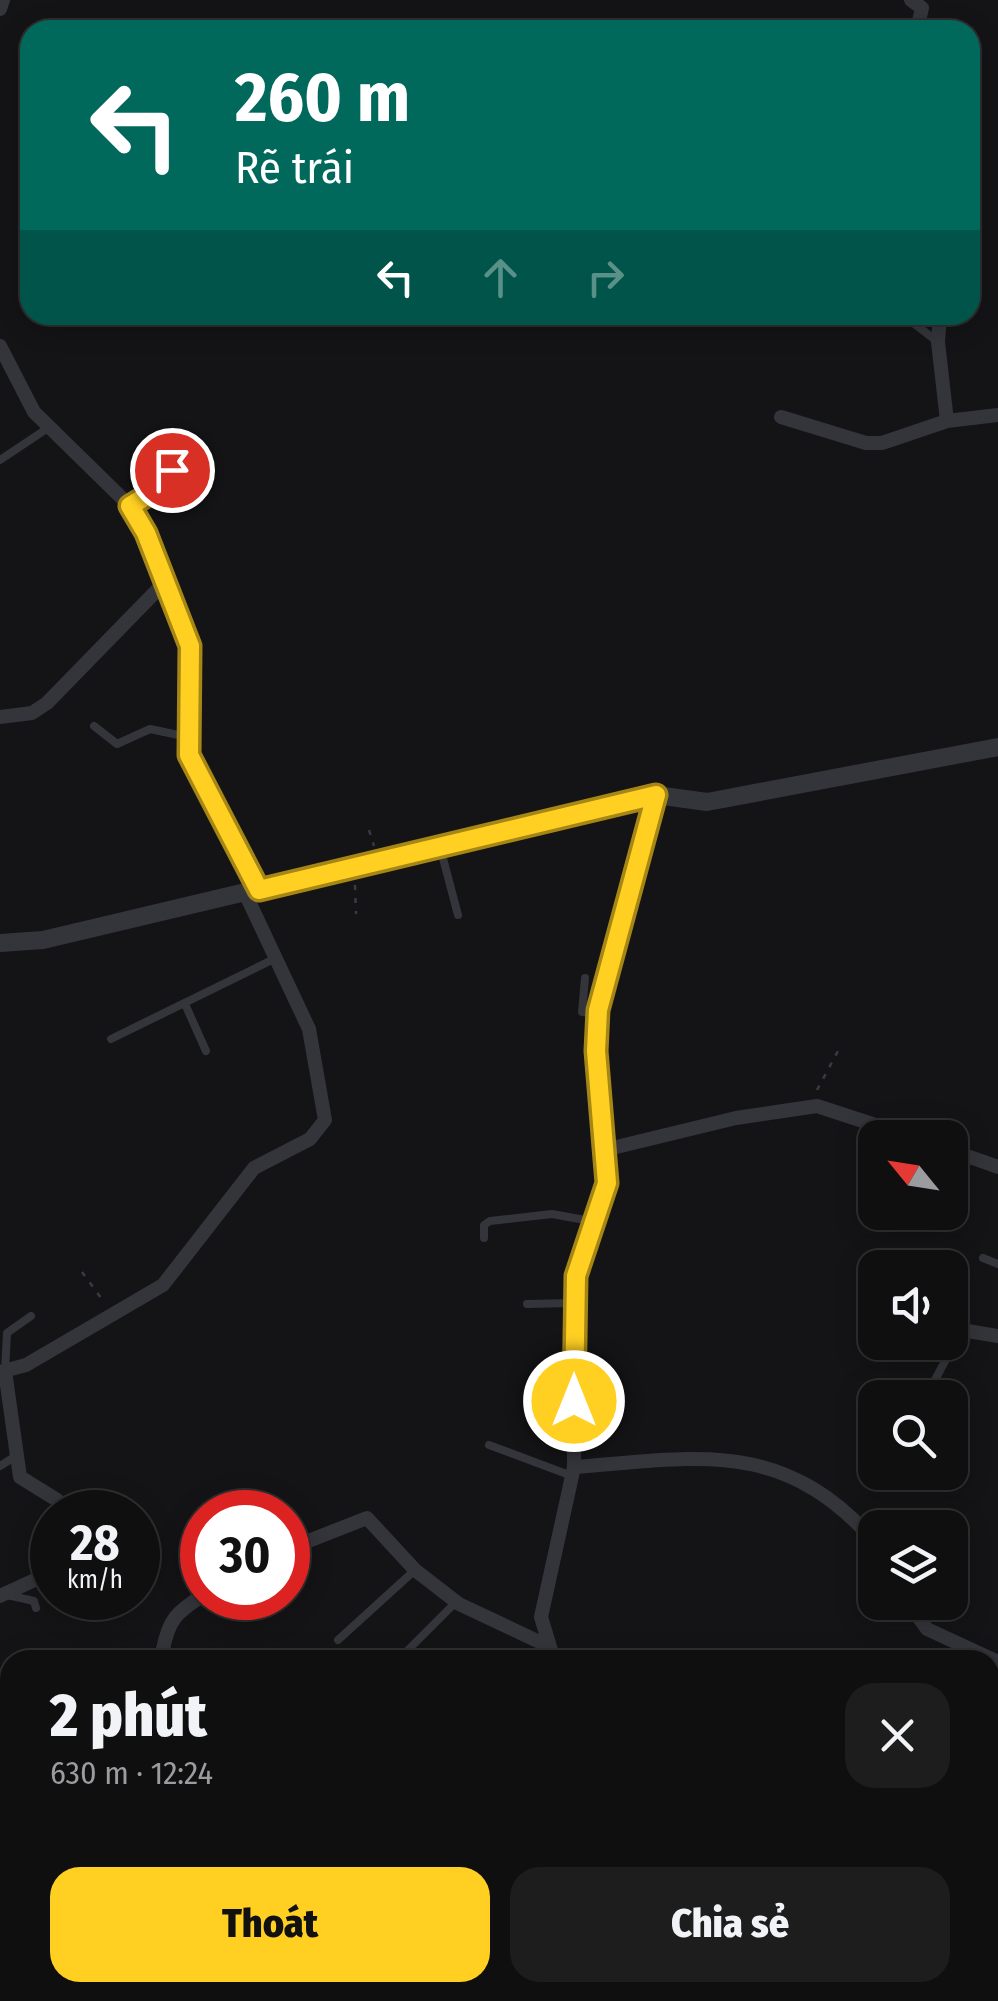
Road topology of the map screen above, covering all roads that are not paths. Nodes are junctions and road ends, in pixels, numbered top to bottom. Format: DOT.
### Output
graph roads {
  1 [pos="3,0"];
  2 [pos="912,0"];
  3 [pos="0,9"];
  4 [pos="919,20"];
  5 [pos="917,325"];
  6 [pos="939,325"];
  7 [pos="938,342"];
  8 [pos="0,346"];
  9 [pos="998,415"];
  10 [pos="781,417"];
  11 [pos="948,421"];
  12 [pos="48,428"];
  13 [pos="163,459"];
  14 [pos="0,460"];
  15 [pos="130,506"];
  16 [pos="166,581"];
  17 [pos="0,716"];
  18 [pos="94,726"];
  19 [pos="188,737"];
  20 [pos="998,748"];
  21 [pos="656,795"];
  22 [pos="440,847"];
  23 [pos="252,892"];
  24 [pos="458,915"];
  25 [pos="0,942"];
  26 [pos="274,960"];
  27 [pos="586,978"];
  28 [pos="185,1004"];
  29 [pos="598,1014"];
  30 [pos="112,1039"];
  31 [pos="206,1051"];
  32 [pos="866,1120"];
  33 [pos="604,1150"];
  34 [pos="968,1156"];
  35 [pos="998,1167"];
  36 [pos="596,1222"];
  37 [pos="484,1238"];
  38 [pos="983,1258"];
  39 [pos="998,1264"];
  40 [pos="574,1303"];
  41 [pos="528,1304"];
  42 [pos="31,1316"];
  43 [pos="968,1331"];
  44 [pos="998,1336"];
  45 [pos="2,1346"];
  46 [pos="2,1371"];
  47 [pos="489,1444"];
  48 [pos="16,1456"];
  49 [pos="0,1466"];
  50 [pos="573,1471"];
  51 [pos="38,1490"];
  52 [pos="858,1523"];
  53 [pos="310,1540"];
  54 [pos="416,1570"];
  55 [pos="30,1582"];
  56 [pos="3,1595"];
  57 [pos="30,1600"];
  58 [pos="456,1602"];
  59 [pos="180,1610"];
  60 [pos="921,1620"];
  61 [pos="338,1640"];
  62 [pos="164,1650"];
  63 [pos="408,1650"];
  64 [pos="545,1650"];
  65 [pos="550,1650"];
  66 [pos="973,1650"];
  1 -- 3 [label="street"];
  2 -- 4 [label="street"];
  5 -- 7 [label="lane"];
  6 -- 7 [label="street"];
  7 -- 11 [label="street"];
  8 -- 12 [label="street"];
  9 -- 11 [label="street"];
  10 -- 11 [label="street"];
  12 -- 14 [label="lane"];
  12 -- 15 [label="street"];
  13 -- 15 [label="lane"];
  15 -- 16 [label="street"];
  16 -- 17 [label="street"];
  16 -- 19 [label="street"];
  18 -- 19 [label="lane"];
  19 -- 23 [label="street"];
  20 -- 21 [label="street"];
  21 -- 22 [label="street"];
  21 -- 29 [label="street"];
  22 -- 23 [label="street"];
  22 -- 24 [label="lane"];
  23 -- 25 [label="street"];
  23 -- 26 [label="street"];
  26 -- 28 [label="lane"];
  26 -- 46 [label="street"];
  27 -- 29 [label="lane"];
  28 -- 30 [label="lane"];
  28 -- 31 [label="lane"];
  29 -- 33 [label="street"];
  32 -- 33 [label="street"];
  33 -- 36 [label="street"];
  34 -- 35 [label="street"];
  36 -- 37 [label="lane"];
  36 -- 40 [label="street"];
  38 -- 39 [label="lane"];
  40 -- 41 [label="lane"];
  40 -- 50 [label="street"];
  42 -- 45 [label="lane"];
  43 -- 44 [label="street"];
  45 -- 46 [label="lane"];
  46 -- 48 [label="street"];
  47 -- 50 [label="lane"];
  48 -- 49 [label="lane"];
  48 -- 51 [label="street"];
  50 -- 52 [label="street"];
  50 -- 65 [label="street"];
  53 -- 54 [label="street"];
  54 -- 58 [label="street"];
  54 -- 61 [label="lane"];
  55 -- 56 [label="street"];
  56 -- 57 [label="lane"];
  58 -- 63 [label="lane"];
  58 -- 64 [label="street"];
  59 -- 62 [label="street"];
  60 -- 66 [label="street"];
}
